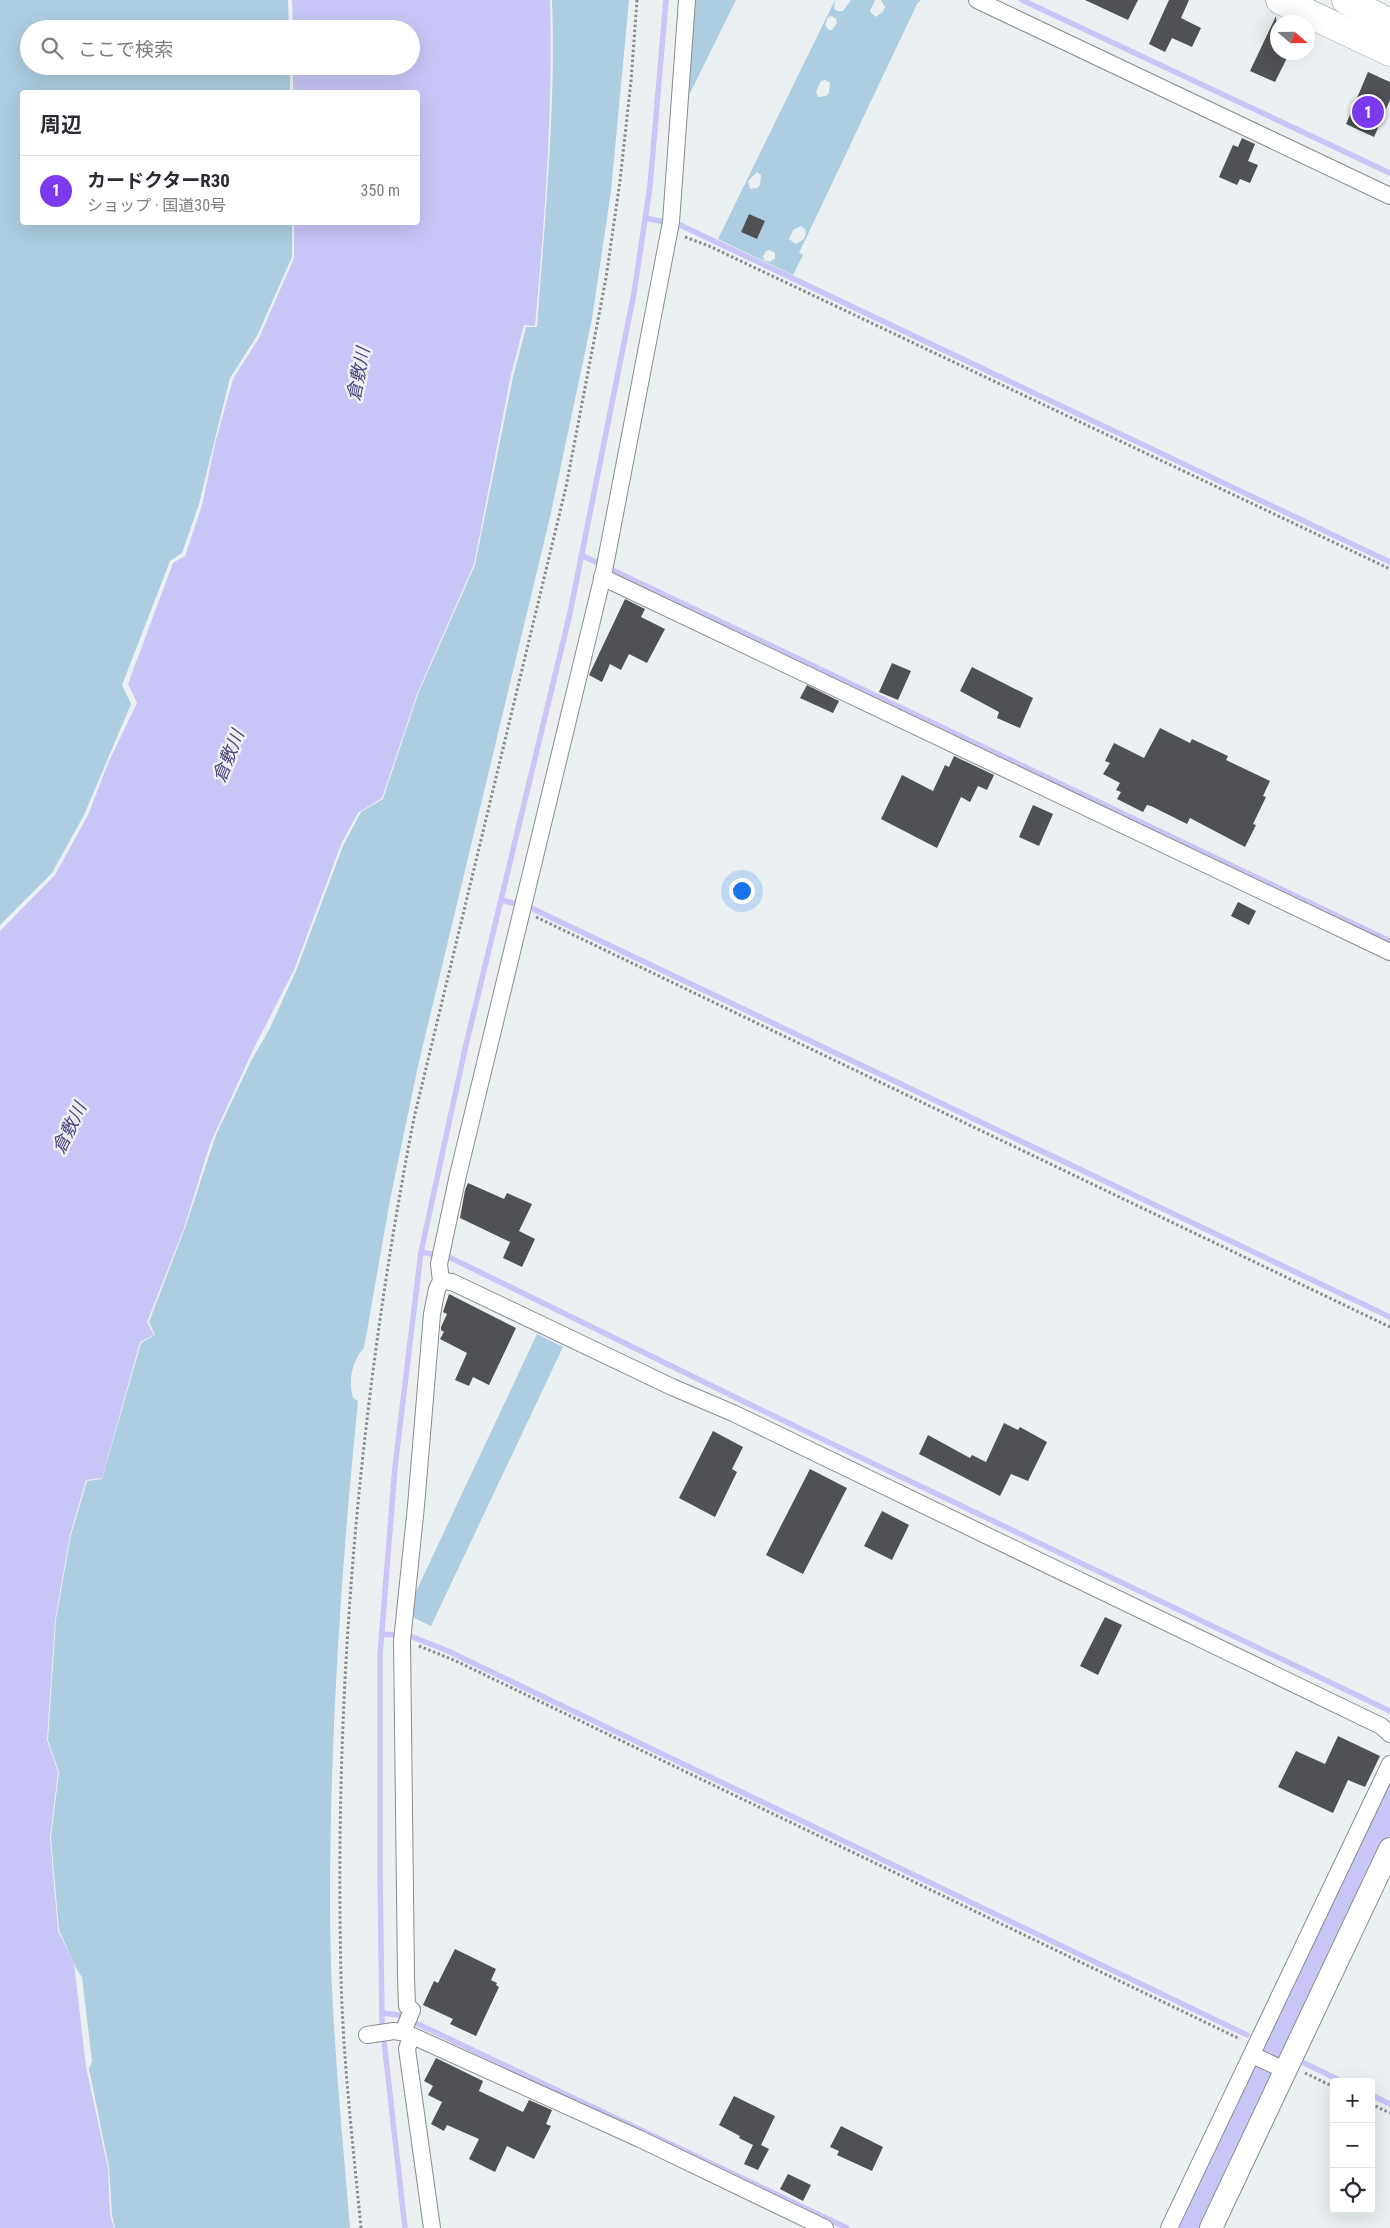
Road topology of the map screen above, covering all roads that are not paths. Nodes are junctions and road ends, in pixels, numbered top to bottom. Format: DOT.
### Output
graph roads {
  1 [pos="687,0"];
  2 [pos="977,0"];
  3 [pos="1280,0"];
  4 [pos="1346,0"];
  5 [pos="1390,23"];
  6 [pos="1390,52"];
  7 [pos="1390,196"];
  8 [pos="604,570"];
  9 [pos="1390,952"];
  10 [pos="441,1281"];
  11 [pos="1390,1734"];
  12 [pos="1390,1764"];
  13 [pos="1390,1849"];
  14 [pos="406,2027"];
  15 [pos="371,2034"];
  16 [pos="1254,2055"];
  17 [pos="1282,2066"];
  18 [pos="432,2228"];
  19 [pos="824,2228"];
  20 [pos="1169,2228"];
  21 [pos="1211,2228"];
  1 -- 8 [label="street"];
  2 -- 7 [label="street"];
  3 -- 6 [label="highway"];
  4 -- 5 [label="highway"];
  8 -- 9 [label="street"];
  8 -- 10 [label="street"];
  10 -- 11 [label="street"];
  10 -- 14 [label="street"];
  12 -- 16 [label="street"];
  13 -- 17 [label="street"];
  14 -- 15 [label="street"];
  14 -- 18 [label="street"];
  14 -- 19 [label="street"];
  16 -- 17 [label="street"];
  16 -- 20 [label="street"];
  17 -- 21 [label="street"];
}
